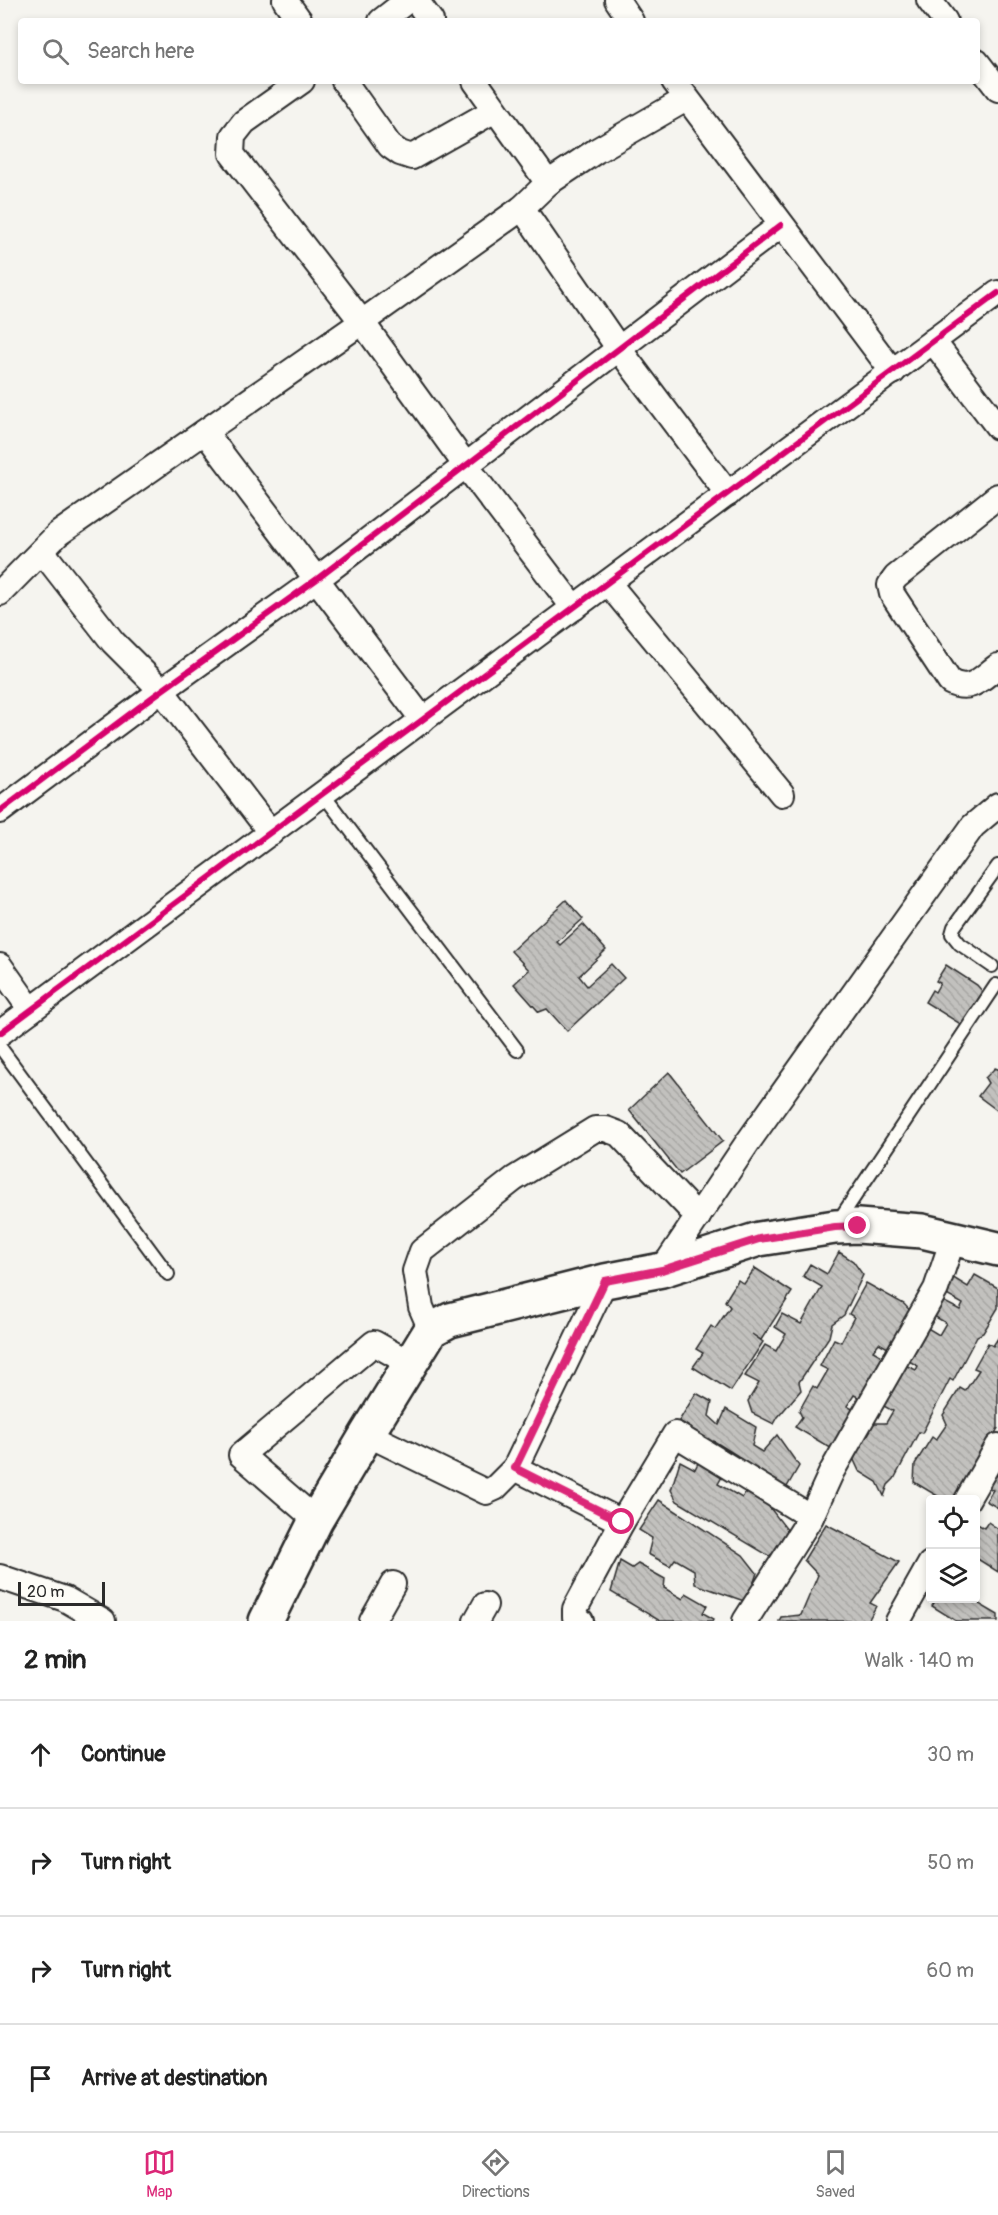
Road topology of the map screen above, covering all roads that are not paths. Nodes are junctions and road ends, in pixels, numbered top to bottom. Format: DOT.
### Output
graph roads {
  1 [pos="285,0"];
  2 [pos="408,0"];
  3 [pos="416,0"];
  4 [pos="617,0"];
  5 [pos="929,0"];
  6 [pos="298,18"];
  7 [pos="385,18"];
  8 [pos="429,18"];
  9 [pos="629,18"];
  10 [pos="943,18"];
  11 [pos="980,66"];
  12 [pos="298,84"];
  13 [pos="346,84"];
  14 [pos="477,84"];
  15 [pos="998,89"];
  16 [pos="680,90"];
  17 [pos="495,110"];
  18 [pos="548,183"];
  19 [pos="522,208"];
  20 [pos="781,225"];
  21 [pos="998,293"];
  22 [pos="362,322"];
  23 [pos="933,341"];
  24 [pos="619,349"];
  25 [pos="893,372"];
  26 [pos="998,427"];
  27 [pos="205,432"];
  28 [pos="467,466"];
  29 [pos="728,494"];
  30 [pos="998,496"];
  31 [pos="42,551"];
  32 [pos="317,579"];
  33 [pos="608,583"];
  34 [pos="0,593"];
  35 [pos="574,608"];
  36 [pos="998,666"];
  37 [pos="162,691"];
  38 [pos="423,720"];
  39 [pos="323,794"];
  40 [pos="782,794"];
  41 [pos="998,805"];
  42 [pos="0,811"];
  43 [pos="271,833"];
  44 [pos="998,866"];
  45 [pos="995,964"];
  46 [pos="0,966"];
  47 [pos="997,985"];
  48 [pos="32,1010"];
  49 [pos="0,1033"];
  50 [pos="0,1047"];
  51 [pos="517,1050"];
  52 [pos="698,1217"];
  53 [pos="835,1227"];
  54 [pos="953,1239"];
  55 [pos="998,1249"];
  56 [pos="662,1270"];
  57 [pos="168,1274"];
  58 [pos="605,1281"];
  59 [pos="431,1330"];
  60 [pos="411,1364"];
  61 [pos="367,1434"];
  62 [pos="998,1446"];
  63 [pos="515,1468"];
  64 [pos="970,1495"];
  65 [pos="811,1517"];
  66 [pos="316,1520"];
  67 [pos="622,1522"];
  68 [pos="926,1571"];
  69 [pos="3,1584"];
  70 [pos="393,1584"];
  71 [pos="103,1621"];
  72 [pos="266,1621"];
  73 [pos="372,1621"];
  74 [pos="581,1621"];
  75 [pos="745,1621"];
  76 [pos="898,1621"];
  1 -- 6 [label="street"];
  2 -- 7 [label="street"];
  3 -- 8 [label="street"];
  4 -- 9 [label="street"];
  5 -- 10 [label="street"];
  11 -- 15 [label="street"];
  12 -- 22 [label="street"];
  13 -- 17 [label="street"];
  14 -- 17 [label="street"];
  16 -- 18 [label="street"];
  16 -- 20 [label="street"];
  17 -- 18 [label="street"];
  18 -- 19 [label="street"];
  19 -- 22 [label="street"];
  19 -- 24 [label="street"];
  20 -- 24 [label="street"];
  20 -- 25 [label="street"];
  21 -- 23 [label="street"];
  22 -- 27 [label="street"];
  22 -- 28 [label="street"];
  23 -- 25 [label="street"];
  23 -- 26 [label="street"];
  24 -- 28 [label="street"];
  24 -- 29 [label="street"];
  25 -- 29 [label="street"];
  27 -- 31 [label="street"];
  27 -- 32 [label="street"];
  28 -- 32 [label="street"];
  28 -- 35 [label="street"];
  29 -- 33 [label="street"];
  30 -- 36 [label="street"];
  31 -- 34 [label="street"];
  31 -- 37 [label="street"];
  32 -- 37 [label="street"];
  32 -- 38 [label="street"];
  33 -- 35 [label="street"];
  33 -- 40 [label="street"];
  35 -- 38 [label="street"];
  37 -- 42 [label="street"];
  37 -- 43 [label="street"];
  38 -- 39 [label="street"];
  39 -- 43 [label="street"];
  39 -- 51 [label="lane"];
  41 -- 52 [label="street"];
  43 -- 48 [label="street"];
  44 -- 45 [label="lane"];
  45 -- 47 [label="lane"];
  46 -- 48 [label="street"];
  47 -- 53 [label="lane"];
  48 -- 49 [label="street"];
  50 -- 57 [label="lane"];
  52 -- 56 [label="street"];
  52 -- 59 [label="street"];
  53 -- 54 [label="street"];
  53 -- 56 [label="street"];
  54 -- 55 [label="street"];
  54 -- 65 [label="street"];
  56 -- 58 [label="street"];
  58 -- 59 [label="street"];
  58 -- 63 [label="street"];
  59 -- 60 [label="street"];
  60 -- 61 [label="street"];
  60 -- 66 [label="street"];
  61 -- 63 [label="street"];
  61 -- 66 [label="street"];
  62 -- 64 [label="street"];
  63 -- 67 [label="street"];
  65 -- 67 [label="street"];
  65 -- 75 [label="street"];
  66 -- 72 [label="street"];
  67 -- 74 [label="street"];
  68 -- 76 [label="street"];
  69 -- 71 [label="street"];
  70 -- 73 [label="street"];
}
